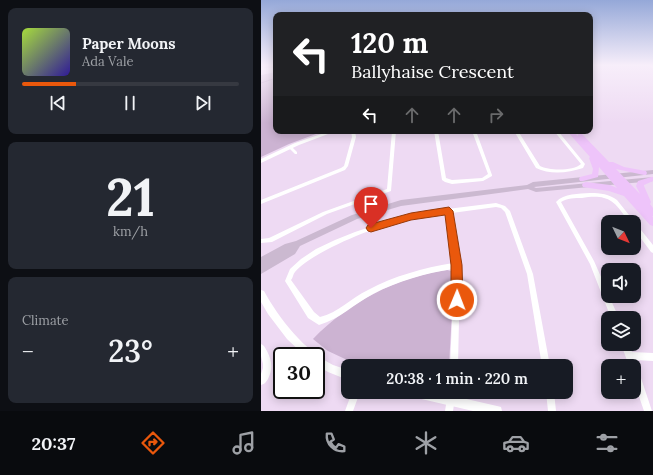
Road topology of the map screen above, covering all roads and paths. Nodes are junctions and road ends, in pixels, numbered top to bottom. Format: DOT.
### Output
graph roads {
  1 [pos="326,134"];
  2 [pos="354,134"];
  3 [pos="394,134"];
  4 [pos="436,134"];
  5 [pos="475,134"];
  6 [pos="518,134"];
  7 [pos="559,134"];
  8 [pos="573,134"];
  9 [pos="580,134"];
  10 [pos="289,147"];
  11 [pos="589,152"];
  12 [pos="296,153"];
  13 [pos="599,155"];
  14 [pos="261,161"];
  15 [pos="645,173"];
  16 [pos="652,177"];
  17 [pos="617,179"];
  18 [pos="585,182"];
  19 [pos="628,196"];
  20 [pos="261,202"];
  21 [pos="449,211"];
  22 [pos="652,211"];
  23 [pos="626,215"];
  24 [pos="653,224"];
  25 [pos="641,234"];
  26 [pos="261,242"];
  27 [pos="297,244"];
  28 [pos="653,250"];
  29 [pos="261,262"];
  30 [pos="457,265"];
  31 [pos="261,270"];
  32 [pos="261,294"];
  33 [pos="612,311"];
  34 [pos="302,347"];
  35 [pos="261,348"];
  36 [pos="628,351"];
  37 [pos="630,356"];
  38 [pos="653,358"];
  39 [pos="454,359"];
  40 [pos="545,359"];
  41 [pos="631,359"];
  42 [pos="325,365"];
  43 [pos="341,373"];
  44 [pos="261,381"];
  45 [pos="641,390"];
  46 [pos="353,399"];
  47 [pos="551,399"];
  48 [pos="450,401"];
  49 [pos="349,411"];
  50 [pos="497,411"];
  51 [pos="552,411"];
  52 [pos="648,411"];
  1 -- 10 [label="street"];
  2 -- 20 [label="street"];
  3 -- 26 [label="street"];
  4 -- 5 [label="street"];
  6 -- 7 [label="street"];
  8 -- 11 [label="main road"];
  9 -- 13 [label="main road"];
  10 -- 12 [label="street"];
  10 -- 14 [label="street"];
  11 -- 17 [label="main road"];
  11 -- 18 [label="main road"];
  13 -- 15 [label="main road"];
  13 -- 17 [label="main road"];
  15 -- 16 [label="main road"];
  15 -- 17 [label="main road"];
  16 -- 17 [label="main road"];
  16 -- 22 [label="main road"];
  17 -- 18 [label="main road"];
  17 -- 19 [label="main road"];
  17 -- 22 [label="main road"];
  18 -- 19 [label="main road"];
  18 -- 27 [label="main road"];
  19 -- 24 [label="main road"];
  21 -- 30 [label="street"];
  21 -- 30 [label="street"];
  21 -- 40 [label="street"];
  23 -- 33 [label="street"];
  25 -- 28 [label="street"];
  27 -- 29 [label="main road"];
  27 -- 31 [label="main road"];
  30 -- 39 [label="street"];
  32 -- 34 [label="street"];
  35 -- 44 [label="street"];
  36 -- 37 [label="street"];
  37 -- 38 [label="street"];
  37 -- 41 [label="street"];
  42 -- 43 [label="street"];
  45 -- 52 [label="street"];
  46 -- 49 [label="street"];
  47 -- 51 [label="street"];
  48 -- 50 [label="street"];
}
